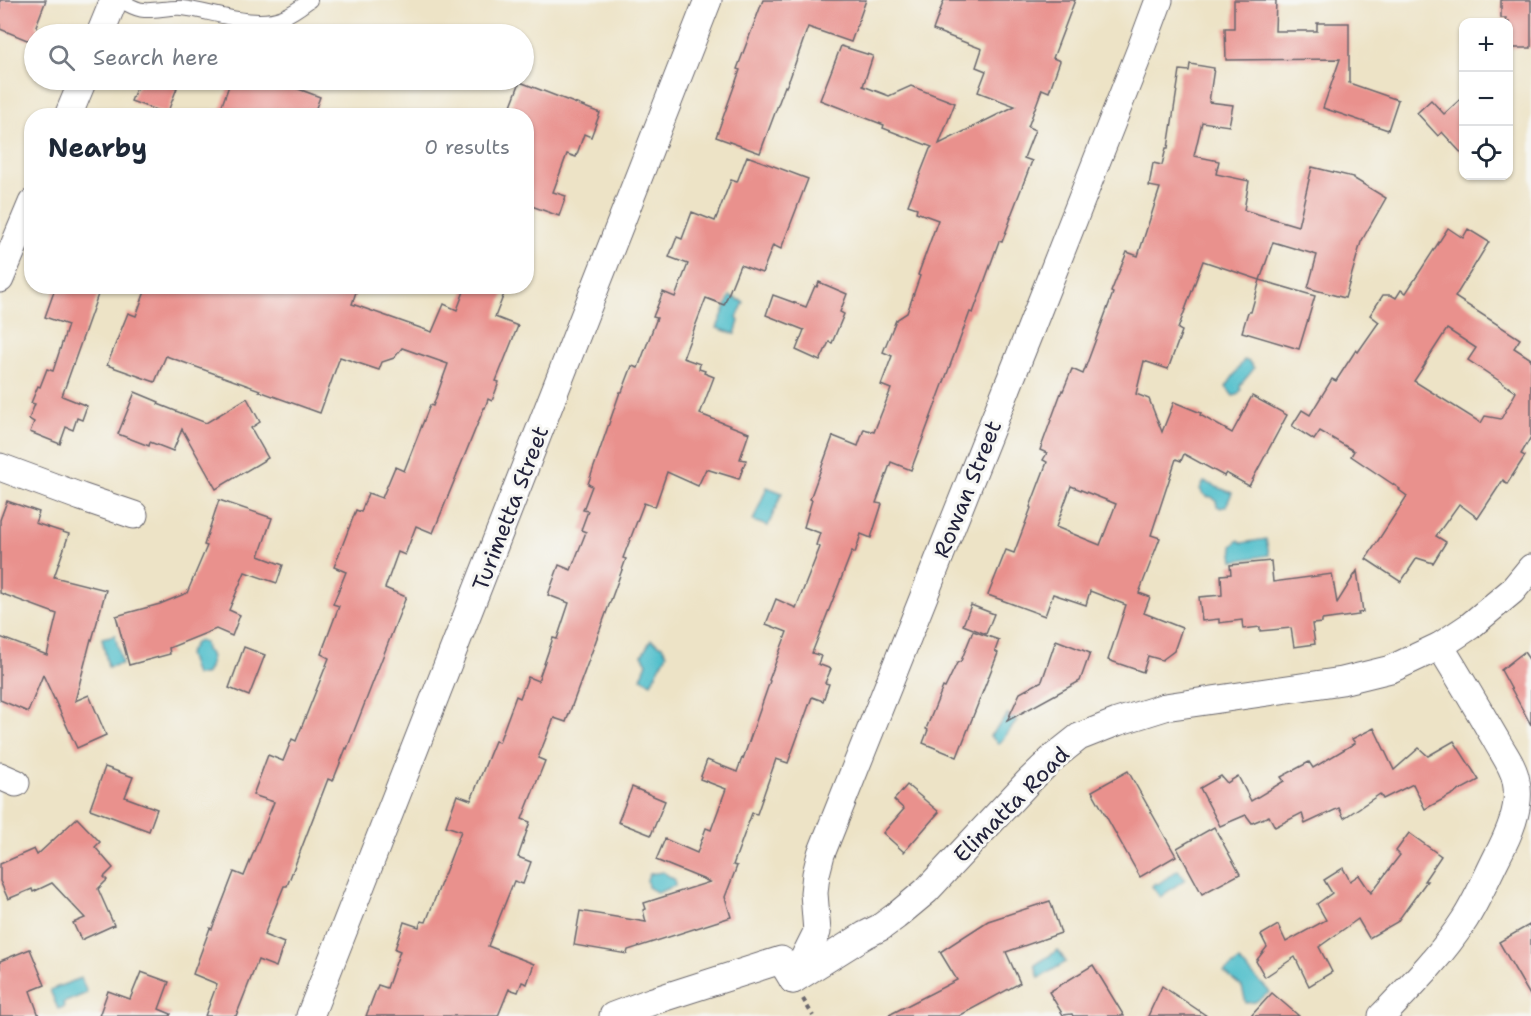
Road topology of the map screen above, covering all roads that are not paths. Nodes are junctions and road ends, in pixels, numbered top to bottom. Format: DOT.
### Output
graph roads {
  1 [pos="114,0"];
  2 [pos="119,0"];
  3 [pos="310,0"];
  4 [pos="708,0"];
  5 [pos="1159,0"];
  6 [pos="104,24"];
  7 [pos="79,90"];
  8 [pos="71,108"];
  9 [pos="24,222"];
  10 [pos="0,279"];
  11 [pos="0,467"];
  12 [pos="134,515"];
  13 [pos="1531,568"];
  14 [pos="1440,646"];
  15 [pos="793,980"];
  16 [pos="310,1016"];
  17 [pos="613,1016"];
  18 [pos="1382,1016"];
  1 -- 6 [label="street"];
  2 -- 3 [label="lane"];
  4 -- 16 [label="street, Turimetta Street"];
  5 -- 15 [label="street, Rowan Street"];
  7 -- 8 [label="street"];
  9 -- 10 [label="street"];
  11 -- 12 [label="street"];
  13 -- 14 [label="street, Elimatta Road"];
  14 -- 15 [label="street, Elimatta Road"];
  14 -- 18 [label="street"];
  15 -- 17 [label="street"];
}
